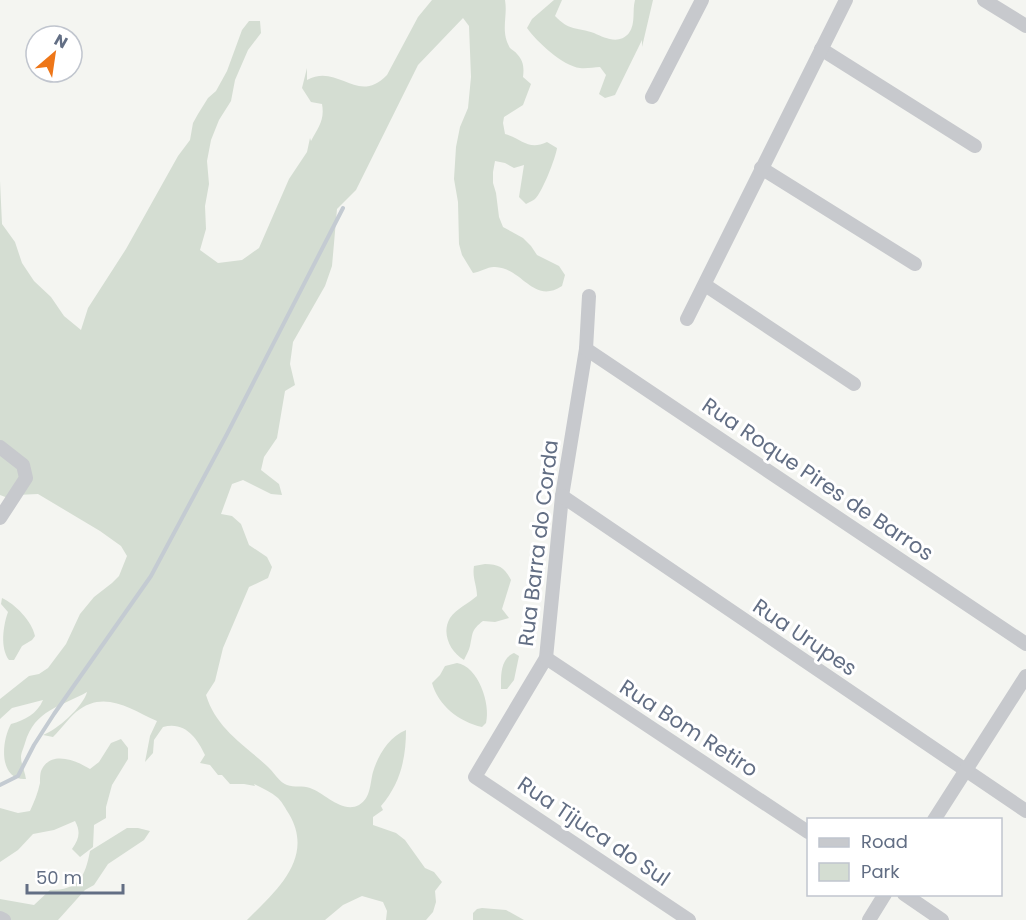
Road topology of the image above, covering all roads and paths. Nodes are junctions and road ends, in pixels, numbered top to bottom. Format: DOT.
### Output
graph roads {
  1 [pos="702,0"];
  2 [pos="846,0"];
  3 [pos="984,0"];
  4 [pos="1026,26"];
  5 [pos="820,49"];
  6 [pos="652,97"];
  7 [pos="975,147"];
  8 [pos="761,168"];
  9 [pos="915,264"];
  10 [pos="705,285"];
  11 [pos="589,296"];
  12 [pos="687,319"];
  13 [pos="586,349"];
  14 [pos="854,384"];
  15 [pos="0,447"];
  16 [pos="562,496"];
  17 [pos="0,518"];
  18 [pos="1026,644"];
  19 [pos="546,658"];
  20 [pos="1026,676"];
  21 [pos="966,771"];
  22 [pos="475,777"];
  23 [pos="1026,811"];
  24 [pos="935,818"];
  25 [pos="807,831"];
  26 [pos="884,896"];
  27 [pos="906,896"];
  28 [pos="0,918"];
  29 [pos="4,920"];
  30 [pos="689,920"];
  31 [pos="868,920"];
  32 [pos="942,920"];
  1 -- 6 [label="street"];
  2 -- 5 [label="street"];
  3 -- 4 [label="street"];
  5 -- 7 [label="street"];
  5 -- 8 [label="street"];
  8 -- 9 [label="street"];
  8 -- 10 [label="street"];
  10 -- 12 [label="street"];
  10 -- 14 [label="street"];
  11 -- 13 [label="street, Rua Barra do Corda"];
  13 -- 16 [label="street, Rua Barra do Corda"];
  13 -- 18 [label="street, Rua Roque Pires de Barros"];
  15 -- 17 [label="street"];
  16 -- 19 [label="street, Rua Barra do Corda"];
  16 -- 21 [label="street, Rua Urupes"];
  19 -- 22 [label="street, Rua Barra do Corda"];
  19 -- 25 [label="street, Rua Bom Retiro"];
  20 -- 21 [label="street"];
  21 -- 23 [label="street, Rua Urupes"];
  21 -- 24 [label="street"];
  22 -- 30 [label="street, Rua Tijuca do Sul"];
  26 -- 31 [label="street"];
  27 -- 32 [label="street"];
  28 -- 29 [label="street"];
}
